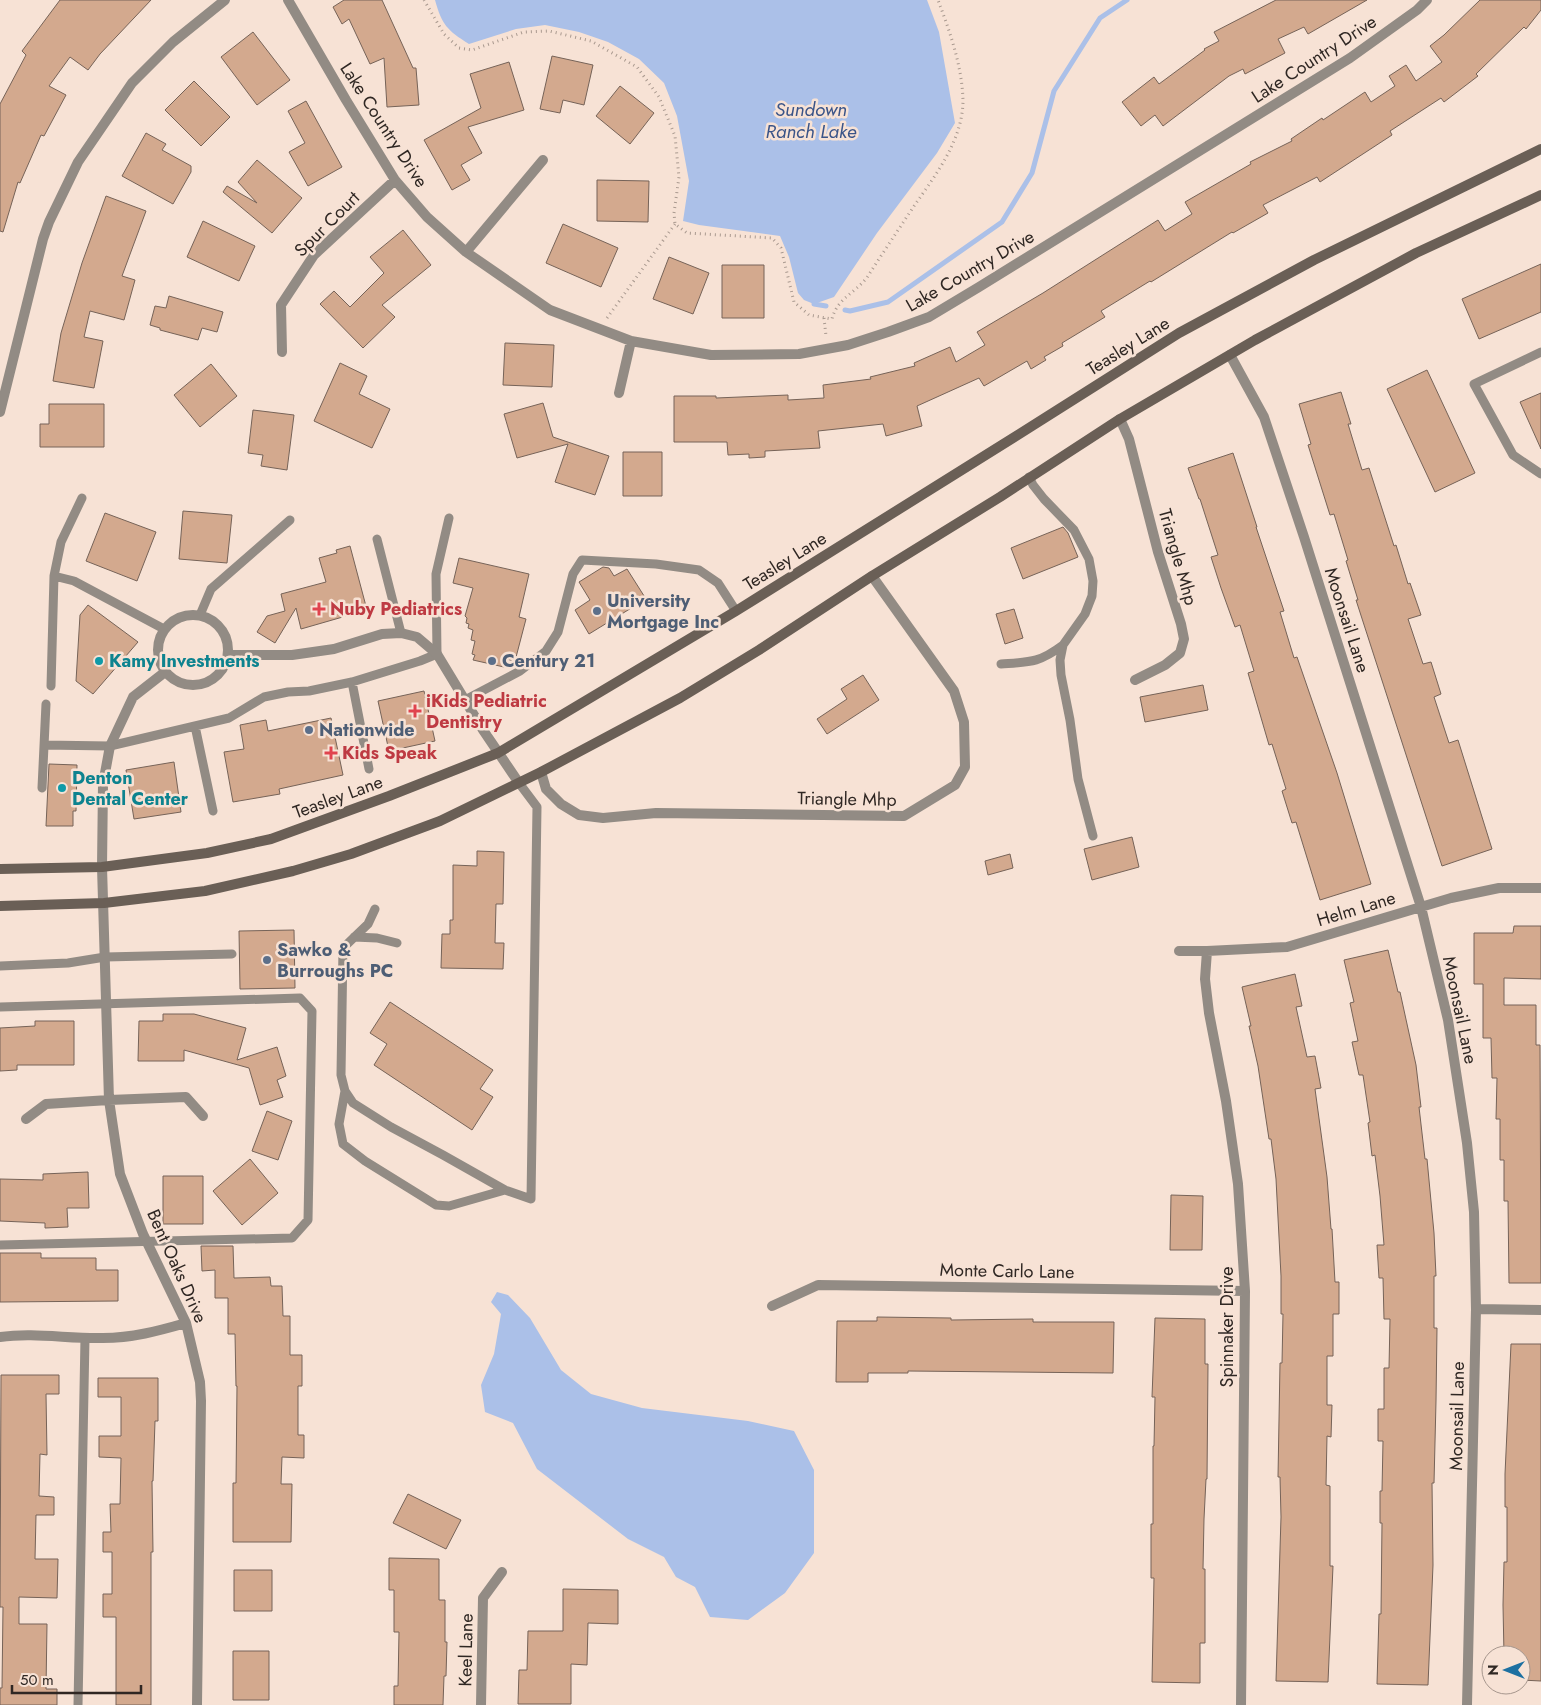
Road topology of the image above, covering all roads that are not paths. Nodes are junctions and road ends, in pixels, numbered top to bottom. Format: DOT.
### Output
graph roads {
  1 [pos="225,0"];
  2 [pos="288,0"];
  3 [pos="1427,0"];
  4 [pos="1541,149"];
  5 [pos="543,160"];
  6 [pos="396,180"];
  7 [pos="1541,195"];
  8 [pos="466,252"];
  9 [pos="630,341"];
  10 [pos="282,352"];
  11 [pos="1541,352"];
  12 [pos="1230,355"];
  13 [pos="619,393"];
  14 [pos="0,412"];
  15 [pos="1120,419"];
  16 [pos="1541,474"];
  17 [pos="1029,476"];
  18 [pos="82,498"];
  19 [pos="450,518"];
  20 [pos="290,520"];
  21 [pos="377,538"];
  22 [pos="54,576"];
  23 [pos="872,576"];
  24 [pos="736,611"];
  25 [pos="200,615"];
  26 [pos="164,629"];
  27 [pos="401,633"];
  28 [pos="1064,645"];
  29 [pos="437,654"];
  30 [pos="229,655"];
  31 [pos="1001,664"];
  32 [pos="165,672"];
  33 [pos="1134,680"];
  34 [pos="352,682"];
  35 [pos="51,686"];
  36 [pos="465,700"];
  37 [pos="46,704"];
  38 [pos="195,726"];
  39 [pos="44,745"];
  40 [pos="110,746"];
  41 [pos="498,753"];
  42 [pos="369,769"];
  43 [pos="541,772"];
  44 [pos="519,784"];
  45 [pos="42,788"];
  46 [pos="213,811"];
  47 [pos="1093,836"];
  48 [pos="102,867"];
  49 [pos="0,869"];
  50 [pos="1541,888"];
  51 [pos="104,903"];
  52 [pos="0,906"];
  53 [pos="1421,907"];
  54 [pos="376,909"];
  55 [pos="354,938"];
  56 [pos="397,944"];
  57 [pos="1179,951"];
  58 [pos="1207,951"];
  59 [pos="232,954"];
  60 [pos="105,957"];
  61 [pos="0,966"];
  62 [pos="106,1004"];
  63 [pos="0,1007"];
  64 [pos="345,1091"];
  65 [pos="109,1100"];
  66 [pos="203,1116"];
  67 [pos="26,1119"];
  68 [pos="505,1190"];
  69 [pos="146,1240"];
  70 [pos="0,1245"];
  71 [pos="1245,1291"];
  72 [pos="772,1306"];
  73 [pos="1476,1309"];
  74 [pos="1541,1310"];
  75 [pos="186,1323"];
  76 [pos="0,1337"];
  77 [pos="85,1338"];
  78 [pos="502,1572"];
  79 [pos="78,1705"];
  80 [pos="198,1705"];
  81 [pos="481,1705"];
  82 [pos="1241,1705"];
  83 [pos="1467,1705"];
  1 -- 14 [label="street"];
  2 -- 6 [label="street, Lake Country Drive"];
  3 -- 9 [label="street, Lake Country Drive"];
  4 -- 24 [label="main road, Teasley Lane"];
  5 -- 8 [label="street"];
  6 -- 8 [label="street, Lake Country Drive"];
  6 -- 10 [label="street, Spur Court"];
  7 -- 12 [label="main road"];
  8 -- 9 [label="street, Lake Country Drive"];
  9 -- 13 [label="street"];
  11 -- 16 [label="lane"];
  12 -- 15 [label="main road"];
  12 -- 53 [label="street, Moonsail Lane"];
  15 -- 17 [label="main road"];
  15 -- 33 [label="street, Triangle Mhp"];
  17 -- 23 [label="main road"];
  17 -- 28 [label="lane"];
  18 -- 22 [label="lane"];
  19 -- 29 [label="lane"];
  20 -- 25 [label="lane"];
  21 -- 27 [label="lane"];
  22 -- 26 [label="lane"];
  22 -- 35 [label="lane"];
  23 -- 43 [label="main road"];
  23 -- 43 [label="street, Triangle Mhp"];
  24 -- 36 [label="lane"];
  24 -- 41 [label="main road, Teasley Lane"];
  25 -- 26 [label="street"];
  25 -- 30 [label="street"];
  26 -- 32 [label="street"];
  27 -- 29 [label="street"];
  27 -- 30 [label="street"];
  28 -- 31 [label="lane"];
  28 -- 47 [label="lane"];
  29 -- 34 [label="lane"];
  29 -- 36 [label="street"];
  30 -- 32 [label="street"];
  32 -- 40 [label="street, Bent Oaks Drive"];
  34 -- 38 [label="lane"];
  34 -- 42 [label="lane"];
  36 -- 41 [label="street"];
  37 -- 39 [label="lane"];
  38 -- 40 [label="lane"];
  38 -- 46 [label="lane"];
  39 -- 40 [label="lane"];
  39 -- 45 [label="lane"];
  40 -- 48 [label="street, Bent Oaks Drive"];
  41 -- 44 [label="street"];
  41 -- 48 [label="main road, Teasley Lane"];
  43 -- 44 [label="main road"];
  44 -- 51 [label="main road"];
  44 -- 68 [label="lane"];
  48 -- 49 [label="main road, Teasley Lane"];
  48 -- 51 [label="street, Bent Oaks Drive"];
  50 -- 53 [label="street, Helm Lane"];
  51 -- 52 [label="main road"];
  51 -- 60 [label="street, Bent Oaks Drive"];
  53 -- 58 [label="street, Helm Lane"];
  53 -- 73 [label="street, Moonsail Lane"];
  54 -- 55 [label="lane"];
  55 -- 56 [label="lane"];
  55 -- 64 [label="lane"];
  57 -- 58 [label="street, Helm Lane"];
  58 -- 71 [label="street, Spinnaker Drive"];
  59 -- 60 [label="lane"];
  60 -- 61 [label="lane"];
  60 -- 62 [label="street, Bent Oaks Drive"];
  62 -- 63 [label="lane"];
  62 -- 65 [label="street, Bent Oaks Drive"];
  62 -- 69 [label="lane"];
  64 -- 68 [label="lane"];
  64 -- 68 [label="lane"];
  65 -- 66 [label="street"];
  65 -- 67 [label="street"];
  65 -- 69 [label="street, Bent Oaks Drive"];
  69 -- 70 [label="lane"];
  69 -- 75 [label="street, Bent Oaks Drive"];
  71 -- 72 [label="street, Monte Carlo Lane"];
  71 -- 82 [label="street, Spinnaker Drive"];
  73 -- 74 [label="street"];
  73 -- 83 [label="street, Moonsail Lane"];
  75 -- 77 [label="street"];
  75 -- 80 [label="street, Bent Oaks Drive"];
  76 -- 77 [label="street"];
  77 -- 79 [label="lane"];
  78 -- 81 [label="street, Keel Lane"];
}
